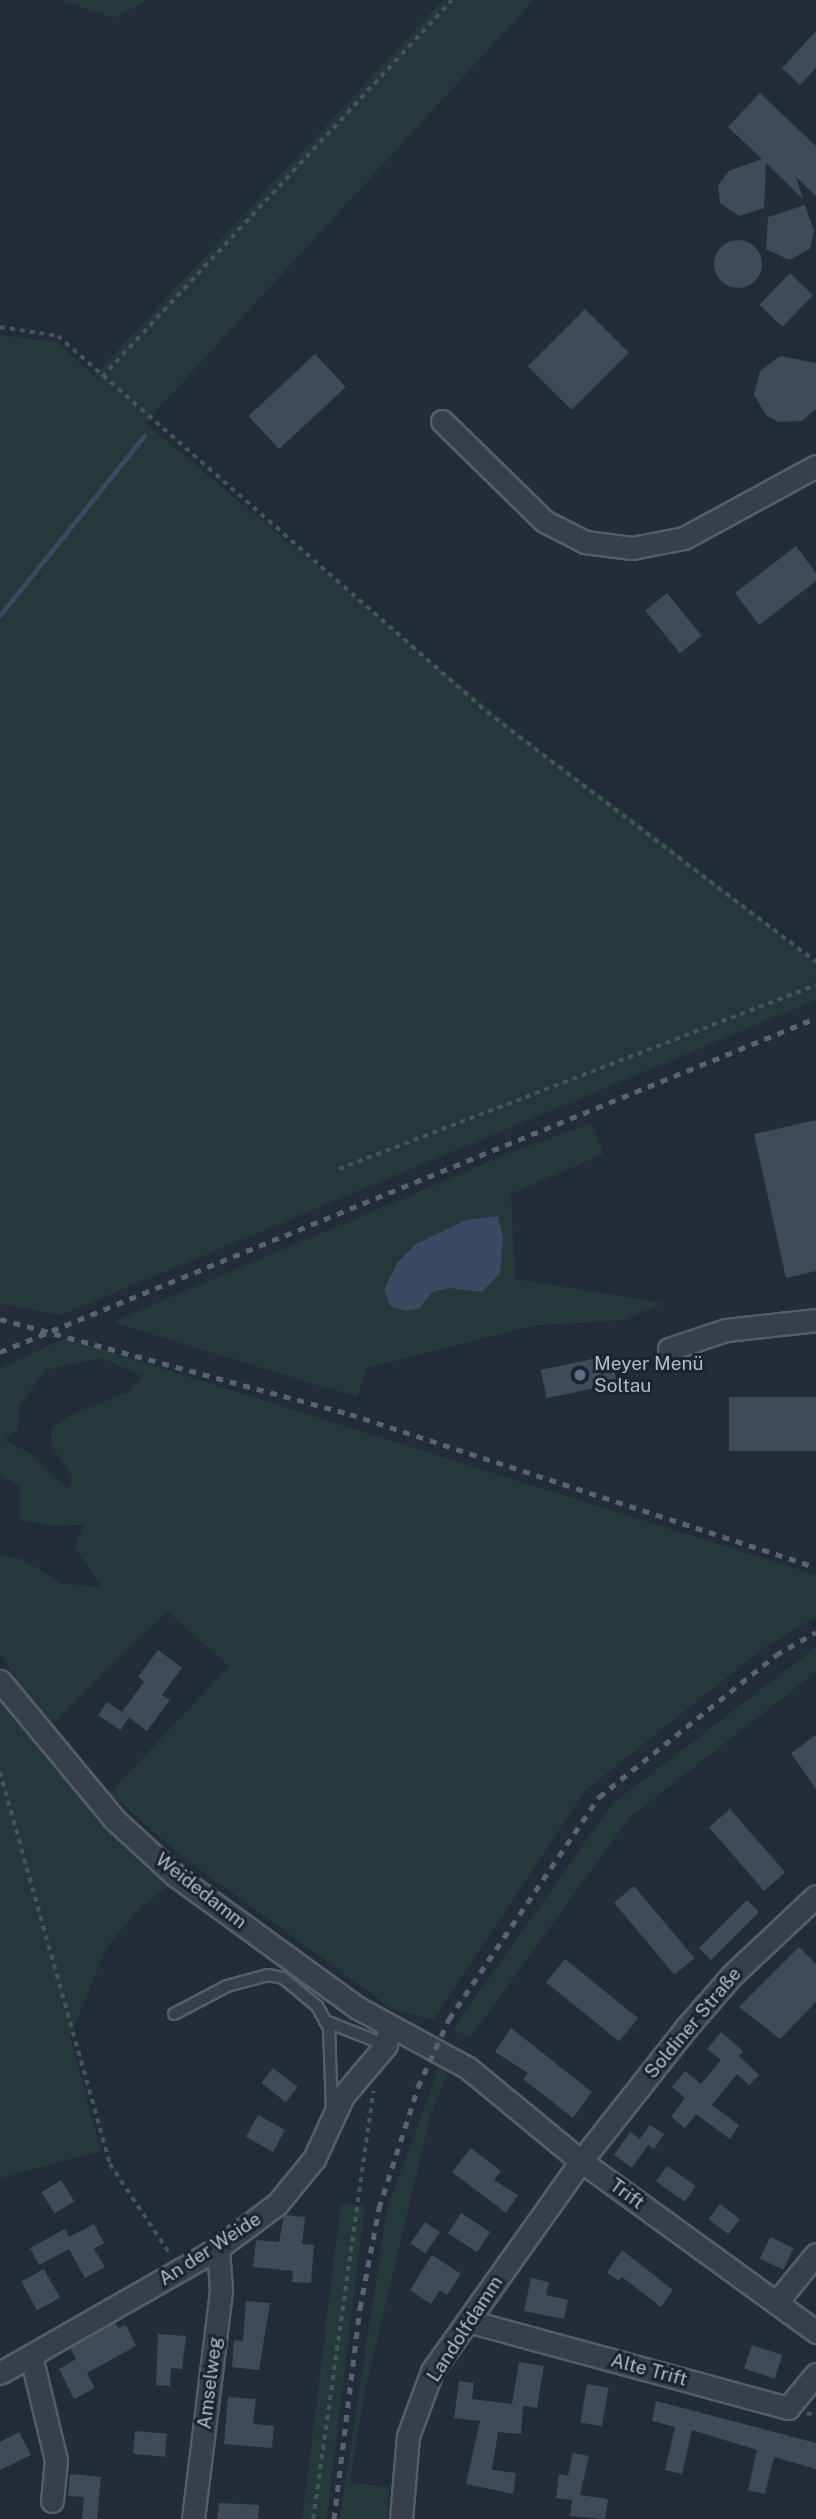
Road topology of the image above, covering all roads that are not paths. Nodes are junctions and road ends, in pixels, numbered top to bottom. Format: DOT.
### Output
graph roads {
  1 [pos="442,421"];
  2 [pos="816,466"];
  3 [pos="816,1320"];
  4 [pos="669,1349"];
  5 [pos="0,1681"];
  6 [pos="816,1895"];
  7 [pos="174,2014"];
  8 [pos="325,2021"];
  9 [pos="384,2043"];
  10 [pos="443,2051"];
  11 [pos="332,2119"];
  12 [pos="581,2161"];
  13 [pos="218,2248"];
  14 [pos="816,2254"];
  15 [pos="776,2303"];
  16 [pos="468,2320"];
  17 [pos="816,2332"];
  18 [pos="31,2356"];
  19 [pos="0,2373"];
  20 [pos="816,2374"];
  21 [pos="52,2501"];
  22 [pos="194,2519"];
  23 [pos="401,2519"];
  1 -- 2 [label="street"];
  3 -- 4 [label="street"];
  5 -- 9 [label="street, Weidedamm"];
  6 -- 12 [label="street, Soldiner Straße"];
  7 -- 8 [label="lane"];
  8 -- 9 [label="lane"];
  8 -- 11 [label="lane"];
  9 -- 10 [label="street, Weidedamm"];
  9 -- 11 [label="street, An der Weide"];
  10 -- 12 [label="street, Trift"];
  11 -- 13 [label="street, An der Weide"];
  12 -- 15 [label="street, Trift"];
  12 -- 16 [label="street, Landolfdamm"];
  13 -- 18 [label="street, An der Weide"];
  13 -- 22 [label="street, Amselweg"];
  14 -- 15 [label="street"];
  15 -- 17 [label="street, Trift"];
  16 -- 20 [label="street, Alte Trift"];
  16 -- 23 [label="street, Landolfdamm"];
  18 -- 19 [label="street, An der Weide"];
  18 -- 21 [label="street"];
}
